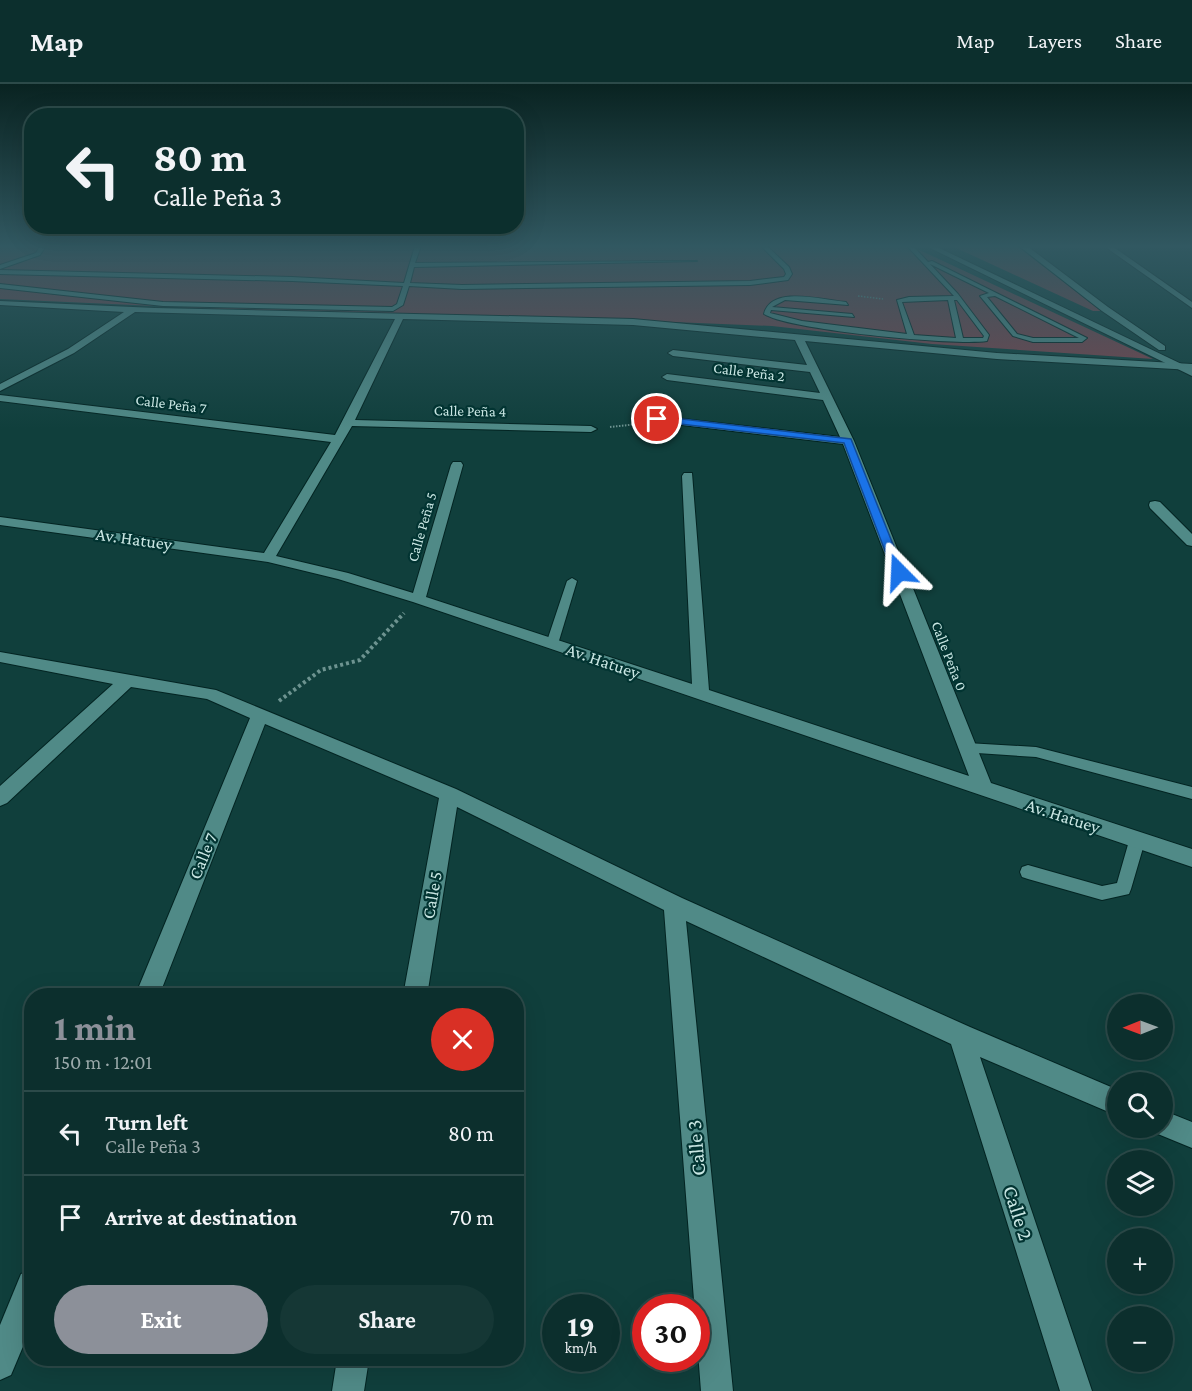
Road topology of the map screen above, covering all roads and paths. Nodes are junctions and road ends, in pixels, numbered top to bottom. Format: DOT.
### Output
graph roads {
  1 [pos="76,307"];
  2 [pos="273,307"];
  3 [pos="398,307"];
  4 [pos="901,307"];
  5 [pos="955,307"];
  6 [pos="961,307"];
  7 [pos="992,307"];
  8 [pos="1024,307"];
  9 [pos="1061,307"];
  10 [pos="1074,307"];
  11 [pos="1101,307"];
  12 [pos="768,308"];
  13 [pos="133,310"];
  14 [pos="400,316"];
  15 [pos="852,316"];
  16 [pos="911,334"];
  17 [pos="798,336"];
  18 [pos="960,339"];
  19 [pos="982,341"];
  20 [pos="1162,348"];
  21 [pos="1172,352"];
  22 [pos="673,353"];
  23 [pos="998,356"];
  24 [pos="1180,362"];
  25 [pos="1192,362"];
  26 [pos="1192,367"];
  27 [pos="813,369"];
  28 [pos="1192,374"];
  29 [pos="667,377"];
  30 [pos="0,388"];
  31 [pos="827,397"];
  32 [pos="0,398"];
  33 [pos="657,419"];
  34 [pos="348,423"];
  35 [pos="591,429"];
  36 [pos="338,439"];
  37 [pos="848,441"];
  38 [pos="457,465"];
  39 [pos="688,476"];
  40 [pos="1155,506"];
  41 [pos="0,521"];
  42 [pos="1192,542"];
  43 [pos="268,558"];
  44 [pos="572,581"];
  45 [pos="418,599"];
  46 [pos="552,644"];
  47 [pos="1,658"];
  48 [pos="127,681"];
  49 [pos="700,694"];
  50 [pos="259,716"];
  51 [pos="967,748"];
  52 [pos="984,790"];
  53 [pos="1192,793"];
  54 [pos="449,794"];
  55 [pos="0,798"];
  56 [pos="1137,840"];
  57 [pos="1192,858"];
  58 [pos="1028,872"];
  59 [pos="674,905"];
  60 [pos="150,988"];
  61 [pos="416,988"];
  62 [pos="961,1036"];
  63 [pos="1107,1098"];
  64 [pos="1173,1127"];
  65 [pos="1192,1135"];
  66 [pos="24,1305"];
  67 [pos="0,1364"];
  68 [pos="352,1366"];
  69 [pos="348,1391"];
  70 [pos="717,1391"];
  71 [pos="1076,1391"];
  1 -- 13 [label="street"];
  2 -- 3 [label="lane"];
  4 -- 16 [label="lane"];
  5 -- 18 [label="lane"];
  6 -- 19 [label="lane"];
  7 -- 8 [label="lane"];
  9 -- 24 [label="street"];
  10 -- 20 [label="street"];
  11 -- 20 [label="street"];
  12 -- 15 [label="lane"];
  12 -- 16 [label="lane"];
  13 -- 14 [label="street"];
  13 -- 30 [label="street"];
  14 -- 17 [label="street"];
  14 -- 34 [label="street"];
  16 -- 18 [label="lane"];
  17 -- 23 [label="street"];
  17 -- 27 [label="street, Calle Peña 0"];
  18 -- 19 [label="lane"];
  19 -- 23 [label="lane"];
  20 -- 21 [label="street"];
  22 -- 27 [label="street"];
  23 -- 24 [label="street"];
  24 -- 25 [label="street"];
  24 -- 26 [label="street"];
  24 -- 28 [label="street"];
  27 -- 31 [label="street, Calle Peña 0"];
  29 -- 31 [label="street, Calle Peña 2"];
  31 -- 37 [label="street, Calle Peña 0"];
  32 -- 36 [label="street, Calle Peña 7"];
  33 -- 35 [label="path"];
  33 -- 37 [label="street"];
  34 -- 35 [label="street, Calle Peña 4"];
  34 -- 36 [label="street"];
  36 -- 43 [label="street"];
  37 -- 51 [label="street, Calle Peña 0"];
  38 -- 45 [label="street, Calle Peña 5"];
  39 -- 49 [label="street"];
  40 -- 42 [label="street"];
  41 -- 43 [label="street, Av. Hatuey"];
  43 -- 45 [label="street, Av. Hatuey"];
  44 -- 46 [label="lane"];
  45 -- 46 [label="street, Av. Hatuey"];
  45 -- 50 [label="path"];
  46 -- 49 [label="street, Av. Hatuey"];
  47 -- 48 [label="street"];
  48 -- 50 [label="street"];
  48 -- 55 [label="street"];
  49 -- 52 [label="street, Av. Hatuey"];
  50 -- 54 [label="street"];
  50 -- 60 [label="street, Calle 7"];
  51 -- 52 [label="street, Calle Peña 0"];
  51 -- 53 [label="lane"];
  52 -- 56 [label="street, Av. Hatuey"];
  54 -- 59 [label="street"];
  54 -- 61 [label="street, Calle 5"];
  56 -- 57 [label="street, Av. Hatuey"];
  56 -- 58 [label="lane"];
  59 -- 62 [label="street"];
  59 -- 70 [label="street, Calle 3"];
  62 -- 63 [label="street"];
  62 -- 71 [label="street, Calle 2"];
  64 -- 65 [label="street"];
  66 -- 67 [label="street"];
  68 -- 69 [label="street"];
}
